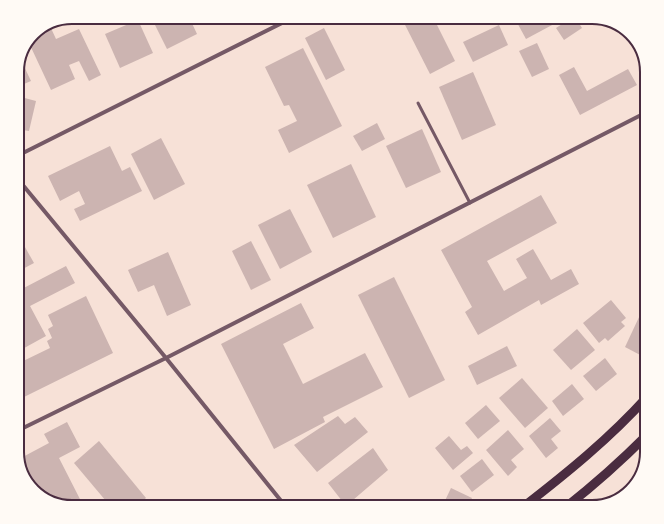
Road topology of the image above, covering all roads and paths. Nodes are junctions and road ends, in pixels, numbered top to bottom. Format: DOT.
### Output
graph roads {
  1 [pos="280,24"];
  2 [pos="418,103"];
  3 [pos="640,116"];
  4 [pos="24,152"];
  5 [pos="24,186"];
  6 [pos="470,203"];
  7 [pos="166,358"];
  8 [pos="640,404"];
  9 [pos="24,428"];
  10 [pos="640,442"];
  11 [pos="280,500"];
  12 [pos="532,500"];
  13 [pos="575,500"];
  1 -- 4 [label="street"];
  2 -- 6 [label="lane"];
  3 -- 6 [label="street"];
  5 -- 7 [label="street"];
  6 -- 7 [label="street"];
  7 -- 9 [label="street"];
  7 -- 11 [label="street"];
  8 -- 12 [label="main road"];
  10 -- 13 [label="main road"];
}
